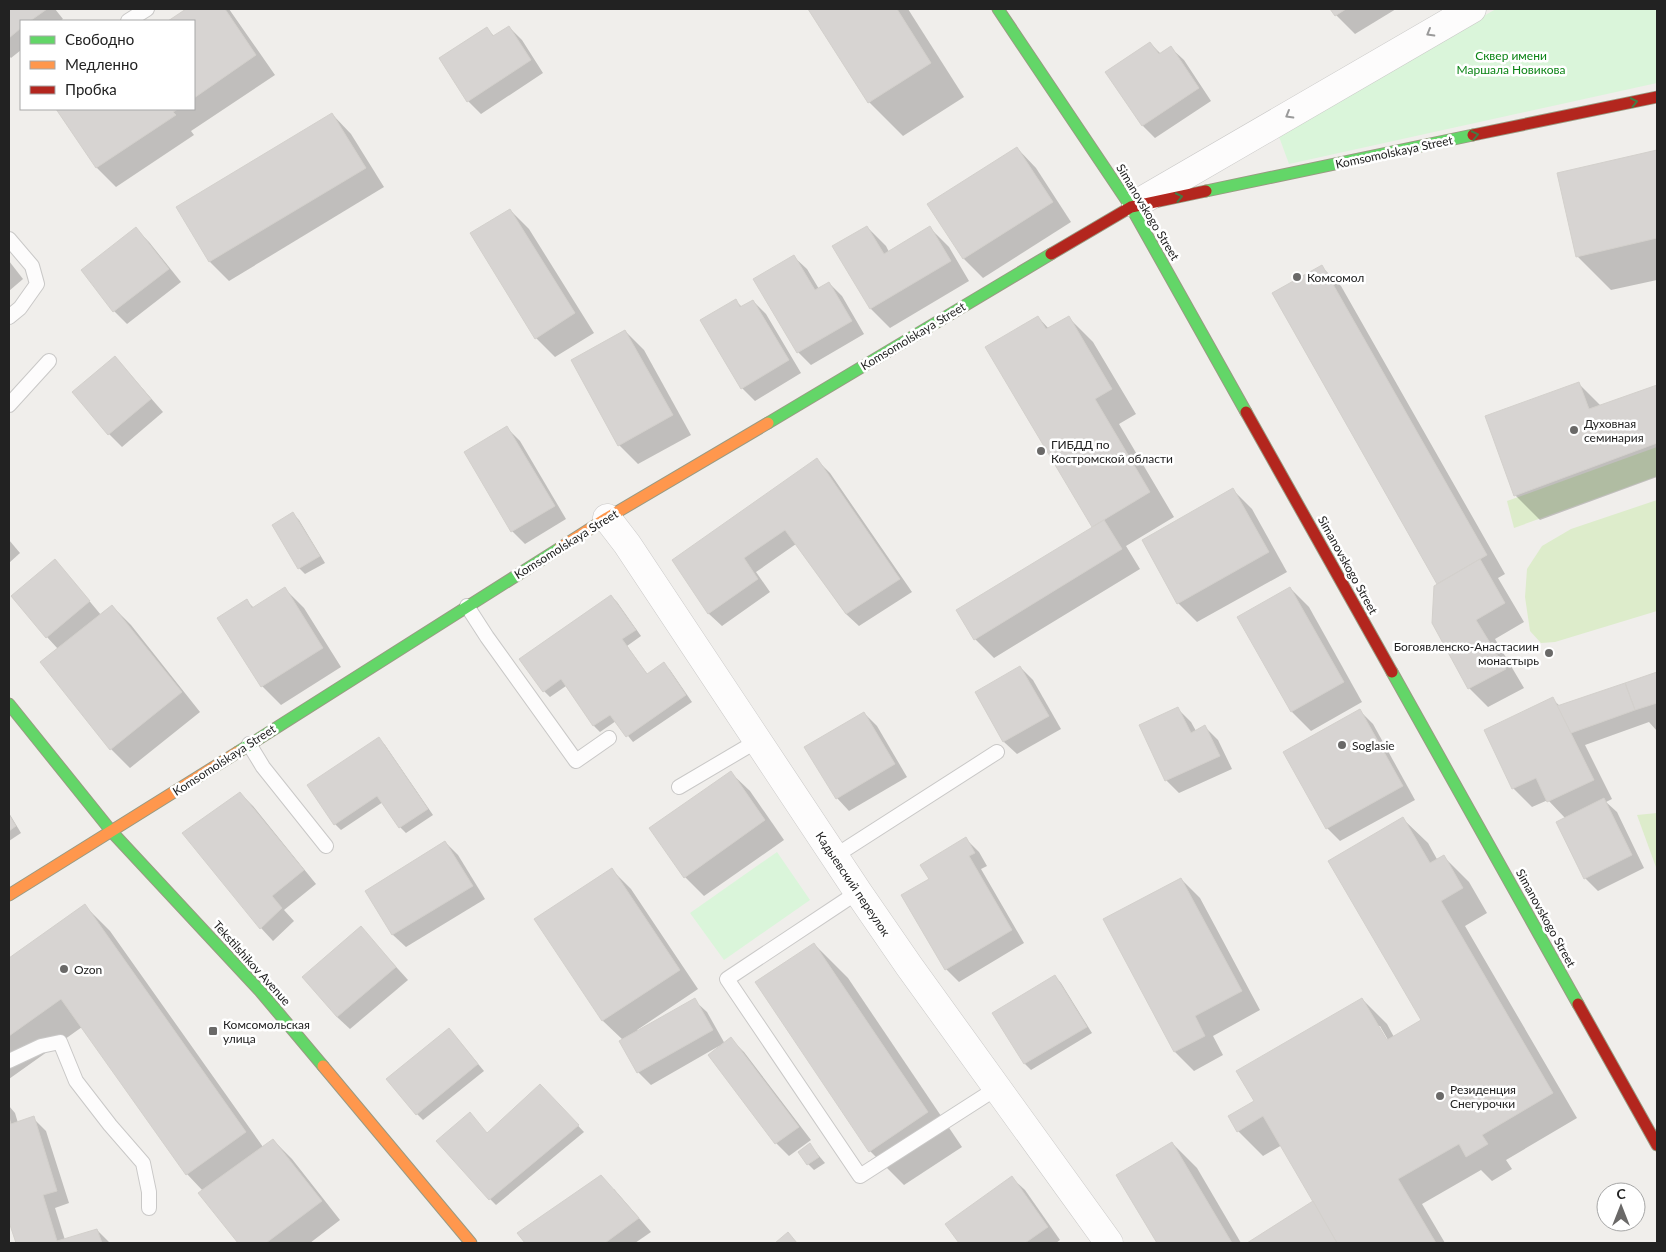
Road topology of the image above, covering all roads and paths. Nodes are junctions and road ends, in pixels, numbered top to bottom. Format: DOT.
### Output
graph roads {
  1 [pos="146,9"];
  2 [pos="998,9"];
  3 [pos="1472,9"];
  4 [pos="130,20"];
  5 [pos="1657,97"];
  6 [pos="1131,207"];
  7 [pos="9,239"];
  8 [pos="9,317"];
  9 [pos="49,361"];
  10 [pos="9,405"];
  11 [pos="607,518"];
  12 [pos="467,606"];
  13 [pos="9,704"];
  14 [pos="609,738"];
  15 [pos="758,741"];
  16 [pos="249,744"];
  17 [pos="997,752"];
  18 [pos="679,787"];
  19 [pos="112,832"];
  20 [pos="326,846"];
  21 [pos="835,856"];
  22 [pos="858,892"];
  23 [pos="9,895"];
  24 [pos="9,1061"];
  25 [pos="997,1088"];
  26 [pos="1657,1145"];
  27 [pos="149,1208"];
  28 [pos="471,1243"];
  29 [pos="1109,1243"];
  1 -- 4 [label="lane"];
  2 -- 6 [label="street, Simanovskogo Street"];
  3 -- 6 [label="street, Komsomolskaya Street, one-way"];
  6 -- 5 [label="street, Komsomolskaya Street, one-way"];
  6 -- 11 [label="street, Komsomolskaya Street"];
  6 -- 26 [label="street, Simanovskogo Street"];
  7 -- 8 [label="lane"];
  9 -- 10 [label="lane"];
  11 -- 12 [label="street, Komsomolskaya Street"];
  11 -- 15 [label="street, Кадыевский переулок"];
  12 -- 14 [label="lane"];
  12 -- 16 [label="street, Komsomolskaya Street"];
  13 -- 19 [label="street, Tekstilshikov Avenue"];
  15 -- 18 [label="lane"];
  15 -- 21 [label="street, Кадыевский переулок"];
  16 -- 19 [label="street, Komsomolskaya Street"];
  16 -- 20 [label="lane"];
  17 -- 21 [label="lane"];
  19 -- 23 [label="street, Komsomolskaya Street"];
  19 -- 28 [label="street, Tekstilshikov Avenue"];
  21 -- 22 [label="street, Кадыевский переулок"];
  22 -- 25 [label="street, Кадыевский переулок"];
  22 -- 25 [label="lane"];
  24 -- 27 [label="lane"];
  25 -- 29 [label="street, Кадыевский переулок"];
}
